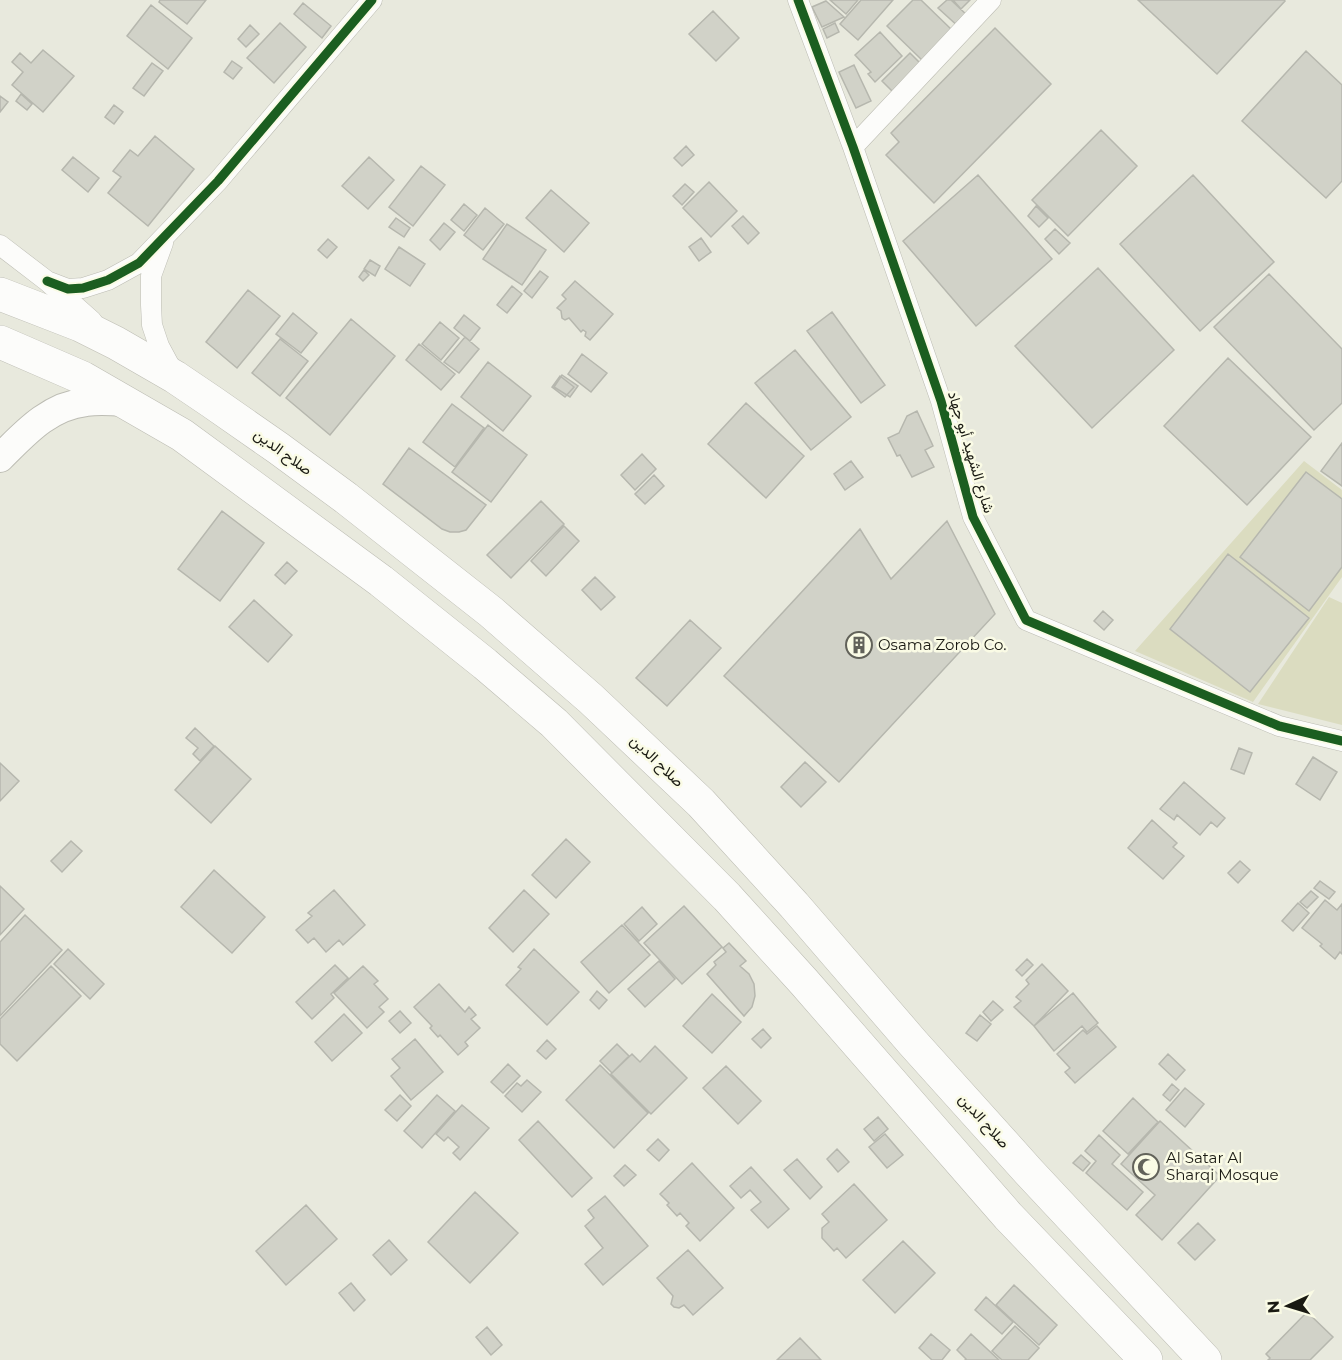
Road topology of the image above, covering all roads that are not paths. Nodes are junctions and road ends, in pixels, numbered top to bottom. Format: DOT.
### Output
graph roads {
  1 [pos="372,0"];
  2 [pos="798,0"];
  3 [pos="991,0"];
  4 [pos="853,147"];
  5 [pos="165,237"];
  6 [pos="0,245"];
  7 [pos="47,281"];
  8 [pos="0,294"];
  9 [pos="0,342"];
  10 [pos="116,343"];
  11 [pos="175,377"];
  12 [pos="124,402"];
  13 [pos="0,458"];
  14 [pos="591,699"];
  15 [pos="554,723"];
  16 [pos="1342,741"];
  17 [pos="701,803"];
  18 [pos="658,826"];
  19 [pos="1146,1360"];
  20 [pos="1205,1360"];
  1 -- 5 [label="street"];
  2 -- 4 [label="street, شارع الشهيد أبو جهاد"];
  3 -- 4 [label="street"];
  4 -- 16 [label="street, شارع الشهيد أبو جهاد"];
  5 -- 7 [label="street"];
  5 -- 11 [label="street"];
  6 -- 7 [label="street"];
  7 -- 10 [label="street"];
  8 -- 10 [label="highway, صلاح الدين"];
  9 -- 12 [label="highway"];
  10 -- 11 [label="highway, صلاح الدين"];
  11 -- 14 [label="highway, صلاح الدين"];
  12 -- 13 [label="main road"];
  12 -- 15 [label="highway"];
  14 -- 15 [label="highway"];
  14 -- 17 [label="highway, صلاح الدين"];
  15 -- 18 [label="highway"];
  17 -- 18 [label="highway"];
  17 -- 20 [label="highway, صلاح الدين"];
  18 -- 19 [label="highway"];
}
